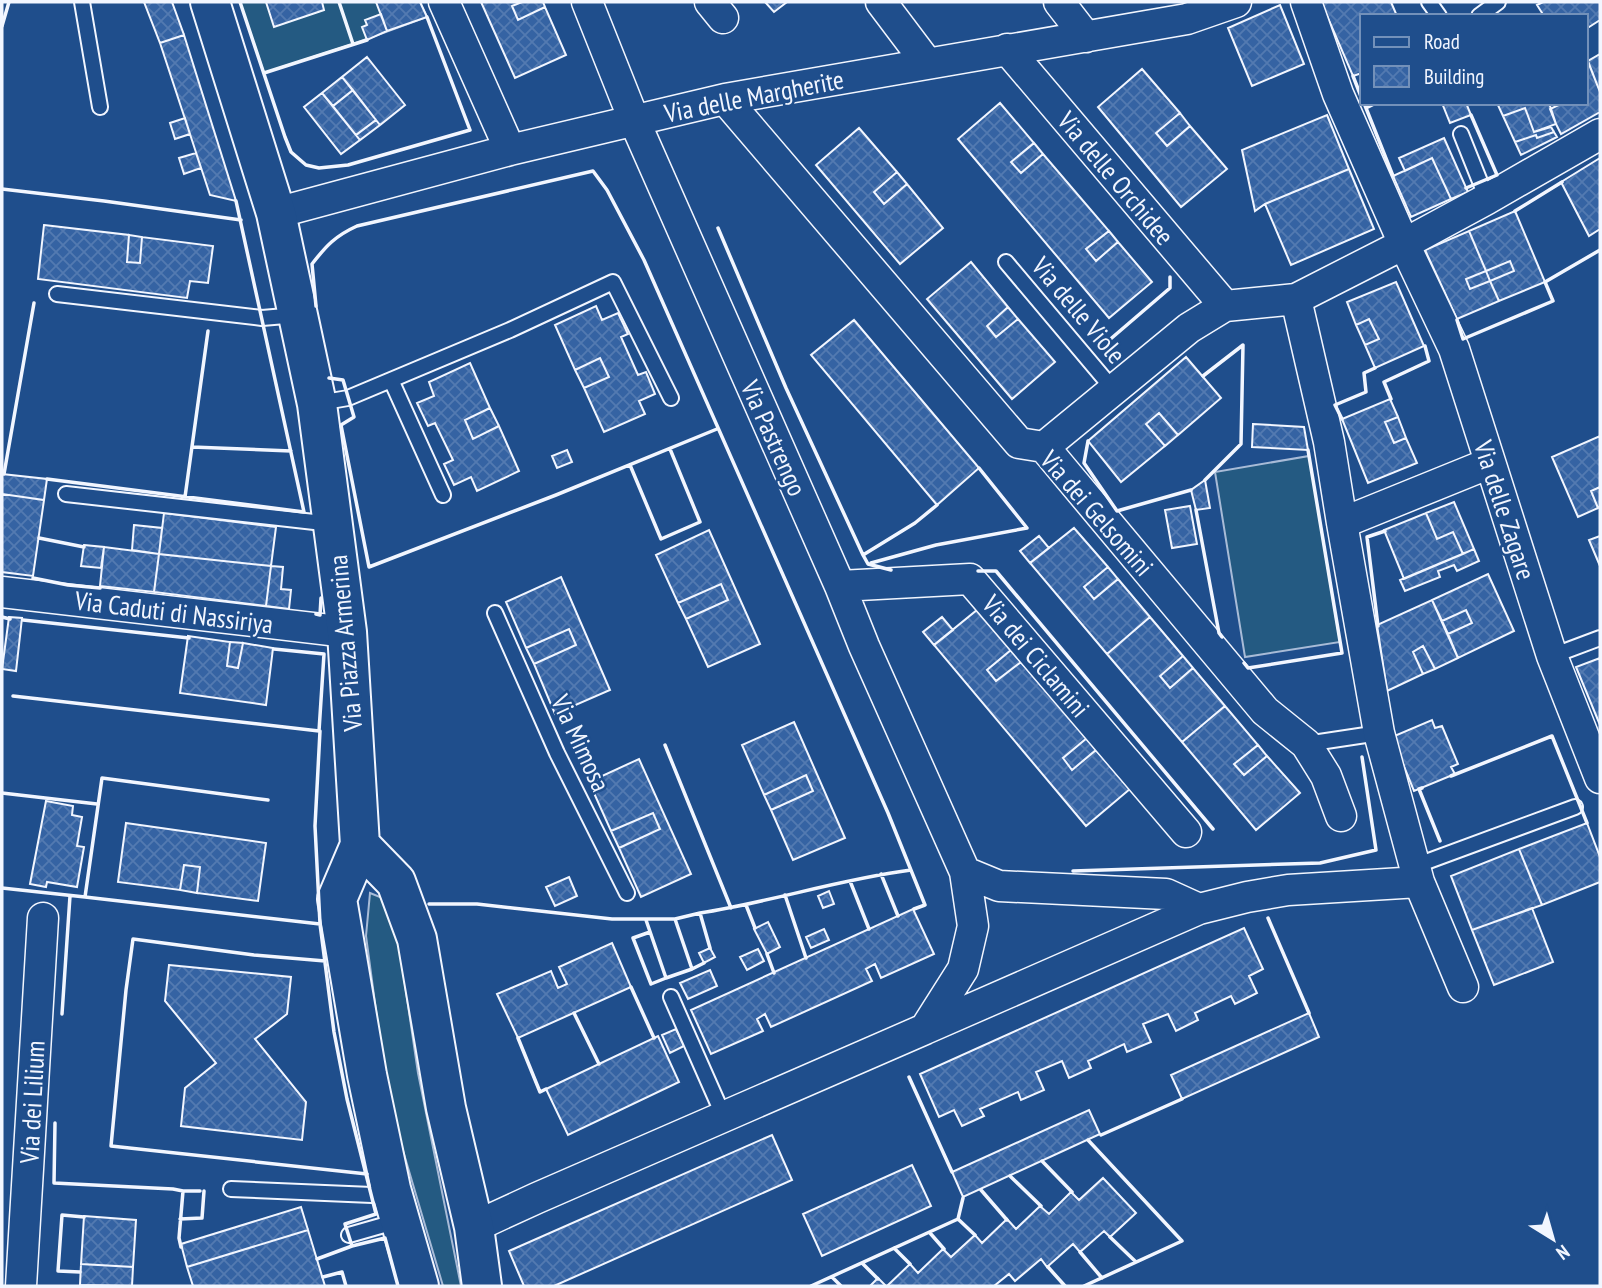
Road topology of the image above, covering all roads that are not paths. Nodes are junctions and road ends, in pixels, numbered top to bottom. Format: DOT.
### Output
graph roads {
  1 [pos="82,2"];
  2 [pos="210,2"];
  3 [pos="444,2"];
  4 [pos="587,2"];
  5 [pos="881,2"];
  6 [pos="1059,2"];
  7 [pos="1236,2"];
  8 [pos="1306,2"];
  9 [pos="1498,2"];
  10 [pos="1185,10"];
  11 [pos="1482,14"];
  12 [pos="1086,37"];
  13 [pos="1007,49"];
  14 [pos="927,63"];
  15 [pos="725,99"];
  16 [pos="100,107"];
  17 [pos="634,120"];
  18 [pos="1461,134"];
  19 [pos="1600,134"];
  20 [pos="510,150"];
  21 [pos="1488,199"];
  22 [pos="276,213"];
  23 [pos="1404,244"];
  24 [pos="1006,262"];
  25 [pos="57,294"];
  26 [pos="1296,299"];
  27 [pos="1225,306"];
  28 [pos="299,315"];
  29 [pos="391,380"];
  30 [pos="1113,389"];
  31 [pos="671,398"];
  32 [pos="317,404"];
  33 [pos="1044,447"];
  34 [pos="1490,463"];
  35 [pos="66,494"];
  36 [pos="443,495"];
  37 [pos="1342,523"];
  38 [pos="333,524"];
  39 [pos="840,586"];
  40 [pos="2,592"];
  41 [pos="495,612"];
  42 [pos="347,632"];
  43 [pos="1600,638"];
  44 [pos="1552,656"];
  45 [pos="1379,733"];
  46 [pos="1306,744"];
  47 [pos="1600,778"];
  48 [pos="1575,807"];
  49 [pos="1341,816"];
  50 [pos="1186,832"];
  51 [pos="360,845"];
  52 [pos="965,872"];
  53 [pos="1417,874"];
  54 [pos="627,893"];
  55 [pos="1199,909"];
  56 [pos="43,918"];
  57 [pos="1462,987"];
  58 [pos="671,997"];
  59 [pos="925,1029"];
  60 [pos="724,1117"];
  61 [pos="232,1189"];
  62 [pos="395,1205"];
  63 [pos="474,1227"];
  64 [pos="349,1235"];
  65 [pos="21,1286"];
  66 [pos="419,1286"];
  67 [pos="482,1286"];
  1 -- 16 [label="lane"];
  2 -- 22 [label="street, Via Piazza Armerina"];
  3 -- 20 [label="street"];
  4 -- 17 [label="street, Via Pastrengo"];
  5 -- 14 [label="street"];
  6 -- 12 [label="street"];
  7 -- 10 [label="street, Via delle Margherite"];
  8 -- 23 [label="street, Via delle Zagare"];
  9 -- 11 [label="lane"];
  10 -- 12 [label="street, Via delle Margherite"];
  12 -- 13 [label="street, Via delle Margherite"];
  13 -- 14 [label="street, Via delle Margherite"];
  13 -- 27 [label="street, Via delle Orchidee"];
  14 -- 15 [label="street, Via delle Margherite"];
  15 -- 17 [label="street, Via delle Margherite"];
  15 -- 33 [label="street, Via dei Gelsomini"];
  17 -- 20 [label="street, Via delle Margherite"];
  17 -- 39 [label="street, Via Pastrengo"];
  18 -- 21 [label="lane"];
  19 -- 21 [label="street"];
  20 -- 22 [label="street, Via delle Margherite"];
  21 -- 23 [label="street"];
  22 -- 28 [label="street, Via Piazza Armerina"];
  23 -- 26 [label="street"];
  23 -- 34 [label="street, Via delle Zagare"];
  24 -- 30 [label="lane, Via delle Viole"];
  25 -- 28 [label="lane"];
  26 -- 27 [label="street"];
  26 -- 37 [label="street"];
  27 -- 30 [label="street"];
  28 -- 32 [label="street, Via Piazza Armerina"];
  29 -- 31 [label="lane"];
  29 -- 32 [label="lane"];
  29 -- 36 [label="lane"];
  30 -- 33 [label="street"];
  32 -- 38 [label="street, Via Piazza Armerina"];
  33 -- 46 [label="street, Via dei Gelsomini"];
  34 -- 37 [label="street"];
  34 -- 44 [label="street, Via delle Zagare"];
  35 -- 38 [label="lane"];
  37 -- 45 [label="street"];
  38 -- 42 [label="street, Via Piazza Armerina"];
  39 -- 50 [label="street, Via dei Ciclamini"];
  39 -- 52 [label="street, Via Pastrengo"];
  40 -- 42 [label="street, Via Caduti di Nassiriya"];
  41 -- 54 [label="lane, Via Mimosa"];
  42 -- 51 [label="street, Via Piazza Armerina"];
  43 -- 44 [label="lane"];
  44 -- 47 [label="street, Via delle Zagare"];
  45 -- 46 [label="lane"];
  45 -- 53 [label="street"];
  46 -- 49 [label="street, Via dei Gelsomini"];
  48 -- 53 [label="lane"];
  51 -- 62 [label="street, Via Piazza Armerina"];
  51 -- 63 [label="street"];
  52 -- 55 [label="street"];
  52 -- 59 [label="street, Via Pastrengo"];
  53 -- 55 [label="street"];
  53 -- 57 [label="street"];
  55 -- 59 [label="street"];
  56 -- 65 [label="street, Via dei Lilium"];
  58 -- 60 [label="lane"];
  59 -- 60 [label="street"];
  60 -- 63 [label="street"];
  61 -- 62 [label="lane"];
  62 -- 64 [label="lane"];
  62 -- 66 [label="street, Via Piazza Armerina"];
  63 -- 67 [label="street"];
}
